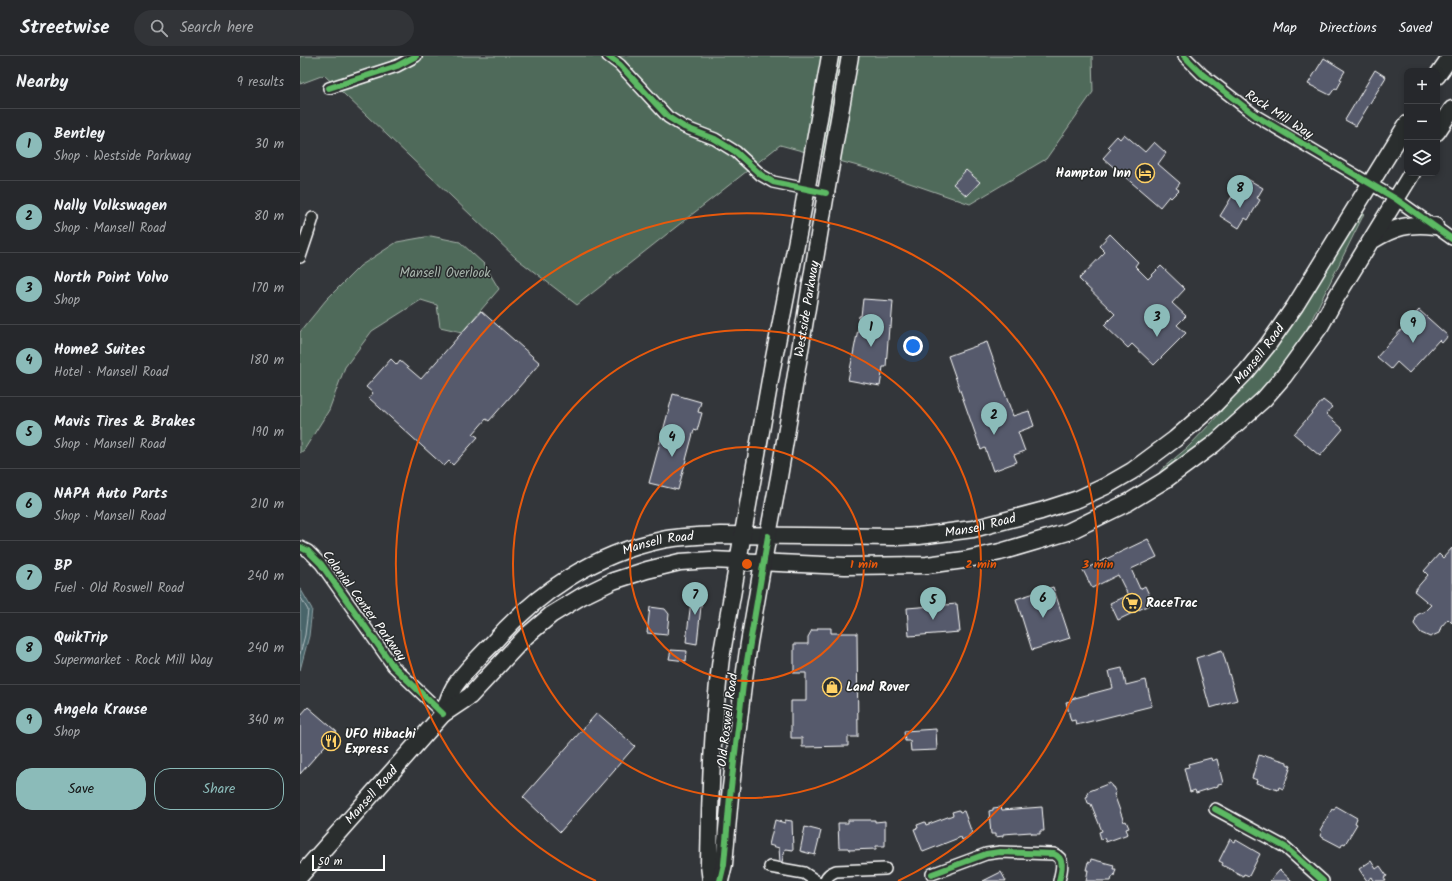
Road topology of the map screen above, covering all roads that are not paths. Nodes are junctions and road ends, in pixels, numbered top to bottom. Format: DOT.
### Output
graph roads {
  1 [pos="416,56"];
  2 [pos="608,56"];
  3 [pos="1184,56"];
  4 [pos="1451,56"];
  5 [pos="830,57"];
  6 [pos="850,58"];
  7 [pos="1440,72"];
  8 [pos="329,88"];
  9 [pos="1452,109"];
  10 [pos="1440,127"];
  11 [pos="1404,129"];
  12 [pos="1410,176"];
  13 [pos="1370,183"];
  14 [pos="806,189"];
  15 [pos="826,193"];
  16 [pos="1396,199"];
  17 [pos="313,218"];
  18 [pos="1435,226"];
  19 [pos="1452,238"];
  20 [pos="1371,241"];
  21 [pos="300,257"];
  22 [pos="743,536"];
  23 [pos="768,536"];
  24 [pos="300,547"];
  25 [pos="738,560"];
  26 [pos="763,562"];
  27 [pos="443,714"];
  28 [pos="1215,809"];
  29 [pos="770,868"];
  30 [pos="885,869"];
  31 [pos="932,874"];
  32 [pos="300,876"];
  33 [pos="713,879"];
  34 [pos="816,881"];
  35 [pos="825,881"];
  36 [pos="1059,881"];
  37 [pos="1323,881"];
  1 -- 8 [label="street"];
  2 -- 14 [label="street"];
  3 -- 13 [label="street, Rock Mill Way"];
  4 -- 7 [label="main road"];
  5 -- 14 [label="main road, Westside Parkway"];
  6 -- 15 [label="main road, Westside Parkway"];
  9 -- 10 [label="main road"];
  11 -- 13 [label="main road, Mansell Road"];
  12 -- 16 [label="main road, Mansell Road"];
  13 -- 16 [label="street, Rock Mill Way"];
  13 -- 23 [label="main road, Mansell Road"];
  14 -- 15 [label="street"];
  14 -- 22 [label="main road, Westside Parkway"];
  15 -- 23 [label="main road, Westside Parkway"];
  16 -- 18 [label="street, Rock Mill Way"];
  16 -- 20 [label="main road, Mansell Road"];
  17 -- 21 [label="street"];
  18 -- 19 [label="street, Rock Mill Way"];
  18 -- 20 [label="main road"];
  20 -- 26 [label="main road, Mansell Road"];
  22 -- 23 [label="main road, Mansell Road"];
  22 -- 25 [label="main road, Old Roswell Road"];
  22 -- 27 [label="main road, Mansell Road"];
  23 -- 26 [label="main road, Westside Parkway"];
  24 -- 27 [label="street, Colonial Center Parkway"];
  25 -- 26 [label="main road, Mansell Road"];
  25 -- 27 [label="main road, Mansell Road"];
  25 -- 33 [label="main road, Old Roswell Road"];
  26 -- 33 [label="main road, Old Roswell Road"];
  27 -- 32 [label="main road, Mansell Road"];
  28 -- 37 [label="street"];
  29 -- 34 [label="street"];
  30 -- 35 [label="street"];
  31 -- 36 [label="street"];
}
